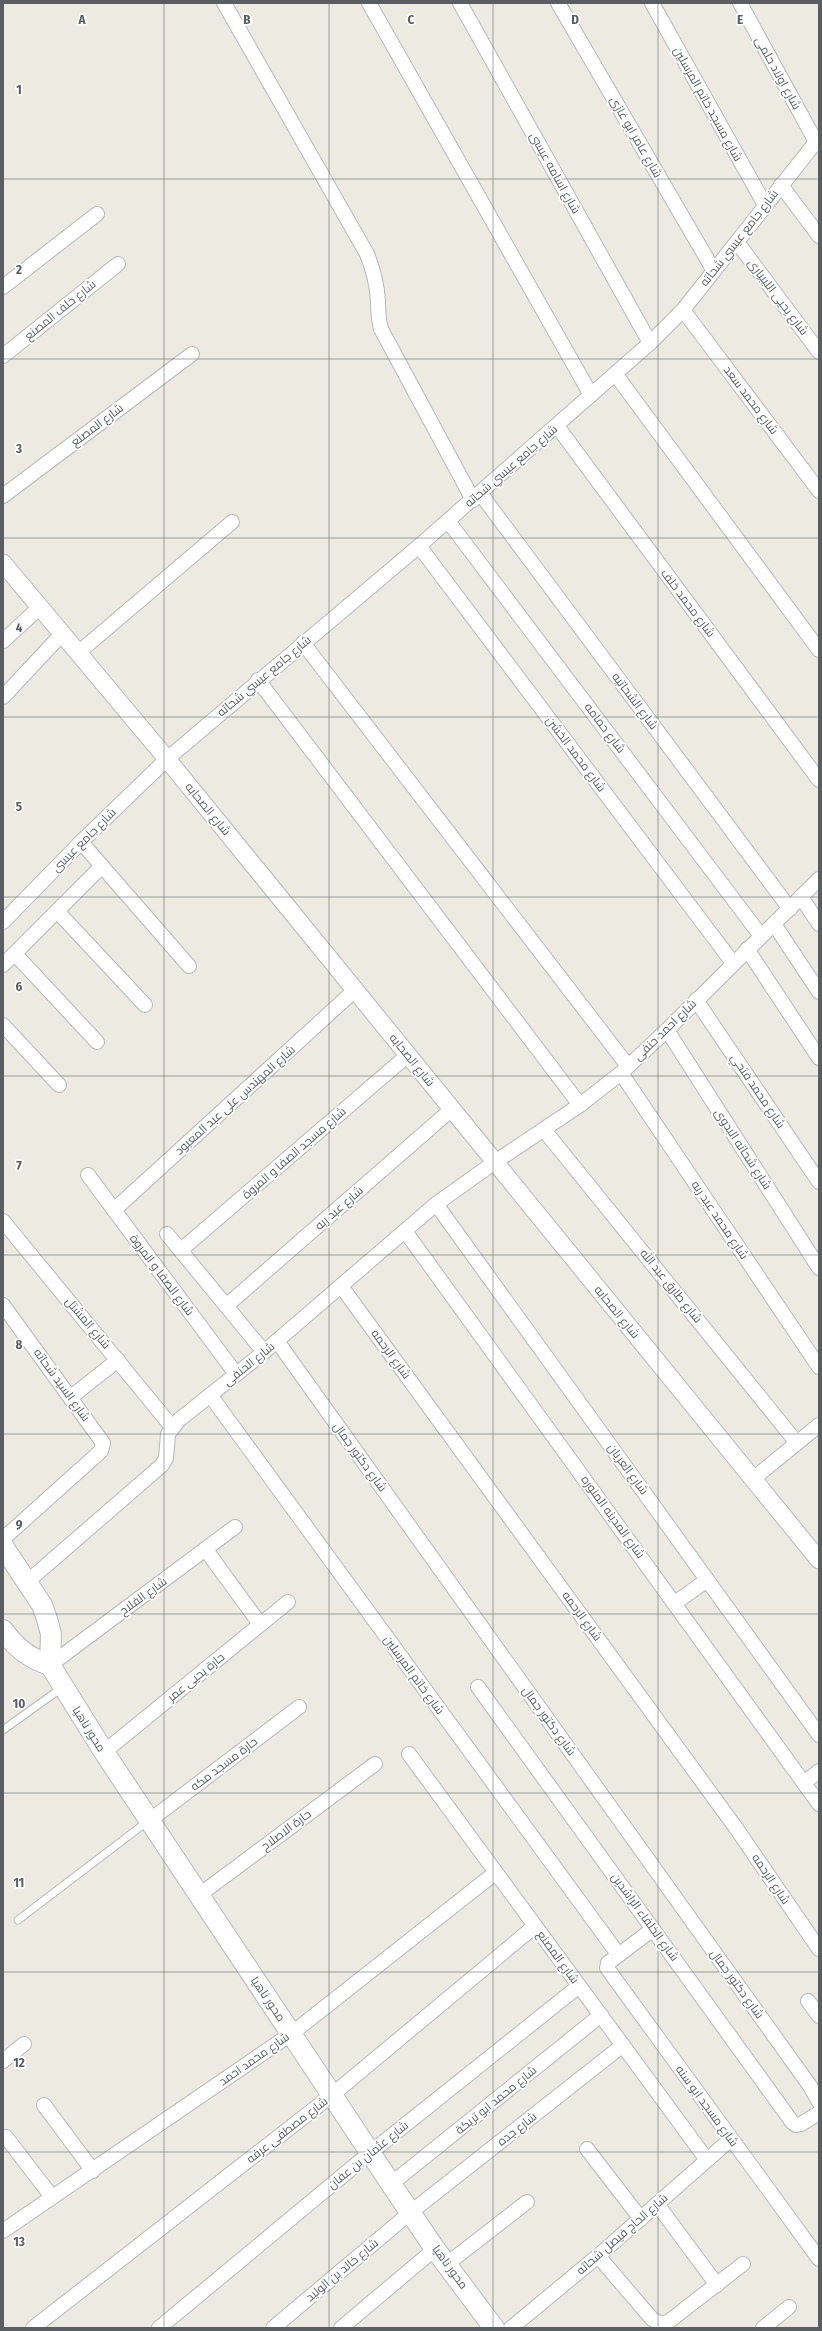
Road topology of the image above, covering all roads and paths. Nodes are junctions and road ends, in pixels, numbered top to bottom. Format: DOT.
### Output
graph roads {
  1 [pos="224,3"];
  2 [pos="369,3"];
  3 [pos="460,3"];
  4 [pos="558,3"];
  5 [pos="652,3"];
  6 [pos="740,3"];
  7 [pos="817,140"];
  8 [pos="781,185"];
  9 [pos="765,205"];
  10 [pos="97,214"];
  11 [pos="819,236"];
  12 [pos="736,242"];
  13 [pos="118,264"];
  14 [pos="714,271"];
  15 [pos="3,287"];
  16 [pos="684,310"];
  17 [pos="650,343"];
  18 [pos="819,352"];
  19 [pos="192,354"];
  20 [pos="3,356"];
  21 [pos="616,375"];
  22 [pos="592,396"];
  23 [pos="557,426"];
  24 [pos="819,491"];
  25 [pos="3,496"];
  26 [pos="476,496"];
  27 [pos="448,521"];
  28 [pos="232,522"];
  29 [pos="419,546"];
  30 [pos="3,563"];
  31 [pos="40,607"];
  32 [pos="62,634"];
  33 [pos="3,641"];
  34 [pos="303,643"];
  35 [pos="819,650"];
  36 [pos="78,653"];
  37 [pos="258,680"];
  38 [pos="3,697"];
  39 [pos="167,759"];
  40 [pos="819,780"];
  41 [pos="81,842"];
  42 [pos="102,866"];
  43 [pos="819,880"];
  44 [pos="801,897"];
  45 [pos="790,909"];
  46 [pos="57,911"];
  47 [pos="3,922"];
  48 [pos="774,924"];
  49 [pos="819,924"];
  50 [pos="761,936"];
  51 [pos="747,949"];
  52 [pos="15,954"];
  53 [pos="733,963"];
  54 [pos="3,965"];
  55 [pos="189,966"];
  56 [pos="355,990"];
  57 [pos="819,992"];
  58 [pos="696,1000"];
  59 [pos="145,1006"];
  60 [pos="3,1025"];
  61 [pos="667,1030"];
  62 [pos="96,1042"];
  63 [pos="408,1055"];
  64 [pos="819,1058"];
  65 [pos="624,1069"];
  66 [pos="59,1085"];
  67 [pos="580,1105"];
  68 [pos="452,1109"];
  69 [pos="544,1130"];
  70 [pos="495,1162"];
  71 [pos="88,1175"];
  72 [pos="819,1182"];
  73 [pos="436,1204"];
  74 [pos="114,1210"];
  75 [pos="3,1221"];
  76 [pos="405,1231"];
  77 [pos="167,1234"];
  78 [pos="181,1250"];
  79 [pos="819,1268"];
  80 [pos="341,1286"];
  81 [pos="3,1305"];
  82 [pos="226,1306"];
  83 [pos="277,1341"];
  84 [pos="264,1352"];
  85 [pos="118,1360"];
  86 [pos="819,1367"];
  87 [pos="236,1374"];
  88 [pos="210,1395"];
  89 [pos="71,1397"];
  90 [pos="819,1425"];
  91 [pos="172,1427"];
  92 [pos="797,1443"];
  93 [pos="753,1479"];
  94 [pos="235,1527"];
  95 [pos="3,1540"];
  96 [pos="3,1546"];
  97 [pos="206,1550"];
  98 [pos="819,1560"];
  99 [pos="707,1580"];
  100 [pos="27,1582"];
  101 [pos="288,1602"];
  102 [pos="675,1603"];
  103 [pos="260,1624"];
  104 [pos="4,1634"];
  105 [pos="50,1665"];
  106 [pos="63,1686"];
  107 [pos="478,1687"];
  108 [pos="299,1707"];
  109 [pos="3,1730"];
  110 [pos="819,1735"];
  111 [pos="104,1752"];
  112 [pos="409,1754"];
  113 [pos="374,1764"];
  114 [pos="819,1772"];
  115 [pos="804,1783"];
  116 [pos="819,1804"];
  117 [pos="149,1821"];
  118 [pos="495,1873"];
  119 [pos="198,1896"];
  120 [pos="18,1920"];
  121 [pos="535,1926"];
  122 [pos="653,1928"];
  123 [pos="819,1949"];
  124 [pos="618,1954"];
  125 [pos="579,1986"];
  126 [pos="808,2001"];
  127 [pos="601,2015"];
  128 [pos="819,2016"];
  129 [pos="291,2034"];
  130 [pos="24,2044"];
  131 [pos="623,2045"];
  132 [pos="3,2061"];
  133 [pos="332,2095"];
  134 [pos="819,2102"];
  135 [pos="44,2105"];
  136 [pos="819,2113"];
  137 [pos="6,2137"];
  138 [pos="731,2139"];
  139 [pos="588,2149"];
  140 [pos="370,2153"];
  141 [pos="707,2160"];
  142 [pos="93,2171"];
  143 [pos="391,2184"];
  144 [pos="52,2197"];
  145 [pos="527,2202"];
  146 [pos="657,2204"];
  147 [pos="411,2212"];
  148 [pos="641,2219"];
  149 [pos="3,2231"];
  150 [pos="441,2256"];
  151 [pos="598,2256"];
  152 [pos="819,2259"];
  153 [pos="743,2264"];
  154 [pos="717,2285"];
  155 [pos="789,2307"];
  156 [pos="33,2328"];
  157 [pos="159,2328"];
  158 [pos="273,2328"];
  159 [pos="341,2328"];
  160 [pos="494,2328"];
  161 [pos="511,2328"];
  162 [pos="763,2328"];
  1 -- 26 [label="street, شارع الشحاتيه"];
  2 -- 22 [label="street"];
  3 -- 17 [label="street, شارع اسامه عيسى"];
  4 -- 14 [label="street, شارع عامر ابو غازى"];
  5 -- 9 [label="street, شارع مسجد خاتم المرسلين"];
  6 -- 7 [label="street, شارع اولاد حلمى"];
  7 -- 8 [label="street, شارع جامع عيسي شحاته"];
  8 -- 9 [label="street, شارع جامع عيسي شحاته"];
  8 -- 11 [label="street"];
  9 -- 12 [label="street, شارع جامع عيسي شحاته"];
  10 -- 15 [label="street"];
  12 -- 14 [label="street, شارع جامع عيسي شحاته"];
  12 -- 18 [label="street, شارع يحيى الليبيارى"];
  13 -- 20 [label="street, شارع خلف المصنع"];
  14 -- 16 [label="street, شارع جامع عيسي شحاته"];
  16 -- 17 [label="street, شارع جامع عيسي شحاته"];
  16 -- 24 [label="street, شارع محمد سعد"];
  17 -- 21 [label="street, شارع جامع عيسي شحاته"];
  19 -- 25 [label="street, شارع المصنع"];
  21 -- 22 [label="street, شارع جامع عيسي شحاته"];
  21 -- 35 [label="street"];
  22 -- 23 [label="street, شارع جامع عيسي شحاته"];
  23 -- 26 [label="street, شارع جامع عيسي شحاته"];
  23 -- 40 [label="street, شارع محمد خلف"];
  26 -- 27 [label="street, شارع جامع عيسي شحاته"];
  26 -- 45 [label="street, شارع الشحاتيه"];
  27 -- 29 [label="street, شارع جامع عيسي شحاته"];
  27 -- 50 [label="street, شارع حمامه"];
  28 -- 36 [label="street"];
  29 -- 34 [label="street, شارع جامع عيسي شحاته"];
  29 -- 53 [label="street, شارع محمد الخشن"];
  30 -- 31 [label="street, شارع الصحابه"];
  31 -- 32 [label="street, شارع الصحابه"];
  31 -- 33 [label="street"];
  32 -- 36 [label="street, شارع الصحابه"];
  32 -- 38 [label="street"];
  34 -- 37 [label="street, شارع جامع عيسي شحاته"];
  34 -- 65 [label="street, شارع محمد عبد ربه"];
  36 -- 39 [label="street, شارع الصحابه"];
  37 -- 39 [label="street, شارع جامع عيسي شحاته"];
  37 -- 67 [label="street"];
  39 -- 41 [label="street, شارع جامع عيسى"];
  39 -- 56 [label="street, شارع الصحابه"];
  41 -- 42 [label="street"];
  41 -- 47 [label="street, شارع جامع عيسى"];
  42 -- 46 [label="street"];
  42 -- 55 [label="street"];
  43 -- 44 [label="street, شارع احمد حنفى"];
  44 -- 45 [label="street, شارع احمد حنفى"];
  44 -- 49 [label="street"];
  45 -- 48 [label="street, شارع احمد حنفى"];
  46 -- 52 [label="street"];
  46 -- 59 [label="street"];
  48 -- 50 [label="street, شارع احمد حنفى"];
  48 -- 57 [label="street"];
  50 -- 51 [label="street, شارع احمد حنفى"];
  51 -- 53 [label="street, شارع احمد حنفى"];
  51 -- 64 [label="street"];
  52 -- 54 [label="street"];
  52 -- 62 [label="street"];
  53 -- 58 [label="street, شارع احمد حنفى"];
  56 -- 63 [label="street, شارع الصحابه"];
  56 -- 74 [label="street, شارع المهندس على عبد المعبود"];
  58 -- 61 [label="street, شارع احمد حنفى"];
  58 -- 72 [label="street, شارع محمد فتحي"];
  60 -- 66 [label="street"];
  61 -- 65 [label="street, شارع احمد حنفى"];
  61 -- 79 [label="street, شارع شحاته البدوى"];
  63 -- 68 [label="street, شارع الصحابه"];
  63 -- 78 [label="street, شارع مسجد الصفا و المروة"];
  65 -- 67 [label="street, شارع احمد حنفى"];
  65 -- 86 [label="street, شارع محمد عبد ربه"];
  67 -- 69 [label="street, شارع احمد حنفى"];
  68 -- 70 [label="street, شارع الصحابه"];
  68 -- 82 [label="street, شارع عبد ربه"];
  69 -- 70 [label="street, شارع احمد حنفى"];
  69 -- 92 [label="street, شارع طارق عبد الله"];
  70 -- 73 [label="street, شارع الحنفى"];
  70 -- 93 [label="street, شارع الصحابه"];
  71 -- 74 [label="street, شارع الصفا و المروة"];
  73 -- 76 [label="street, شارع الحنفى"];
  73 -- 99 [label="street, شارع العريان"];
  74 -- 87 [label="street, شارع الصفا و المروة"];
  75 -- 85 [label="street, شارع المشتل"];
  76 -- 80 [label="street, شارع الحنفى"];
  76 -- 102 [label="street, شارع المدينه المنوره"];
  77 -- 78 [label="street"];
  78 -- 82 [label="street"];
  80 -- 83 [label="street, شارع الحنفى"];
  80 -- 123 [label="street, شارع الرحمه"];
  81 -- 89 [label="street, شارع السيد شحاته"];
  82 -- 84 [label="street"];
  83 -- 84 [label="street, شارع الحنفى"];
  83 -- 134 [label="street, شارع دكتور جمال"];
  84 -- 87 [label="street, شارع الحنفى"];
  85 -- 89 [label="street"];
  85 -- 91 [label="street, شارع المشتل"];
  87 -- 88 [label="street, شارع الحنفى"];
  88 -- 91 [label="street, شارع الحنفى"];
  88 -- 124 [label="street, شارع خاتم المرسلين"];
  89 -- 95 [label="street, شارع السيد شحاته"];
  90 -- 92 [label="street"];
  91 -- 100 [label="street"];
  92 -- 93 [label="street"];
  93 -- 98 [label="street, شارع الصحابه"];
  94 -- 97 [label="street, شارع الفلاح"];
  96 -- 100 [label="main road"];
  97 -- 103 [label="street"];
  97 -- 105 [label="street, شارع الفلاح"];
  99 -- 102 [label="street"];
  99 -- 110 [label="street, شارع العريان"];
  100 -- 105 [label="main road"];
  101 -- 103 [label="street, حارة يحيى عمر"];
  102 -- 115 [label="street, شارع المدينه المنوره"];
  103 -- 111 [label="street, حارة يحيى عمر"];
  104 -- 105 [label="main road"];
  105 -- 106 [label="main road, محور ناهيا"];
  106 -- 109 [label="lane"];
  106 -- 111 [label="main road, محور ناهيا"];
  107 -- 122 [label="street, شارع الخلفاء الراشدين"];
  108 -- 117 [label="street, حارة مسجد مكه"];
  111 -- 117 [label="main road, محور ناهيا"];
  112 -- 118 [label="street, شارع المصنع"];
  113 -- 119 [label="street, حارة الاصلاح"];
  114 -- 115 [label="street"];
  115 -- 116 [label="street, شارع المدينه المنوره"];
  117 -- 119 [label="main road, محور ناهيا"];
  117 -- 120 [label="lane"];
  118 -- 121 [label="street, شارع المصنع"];
  118 -- 129 [label="street, شارع محمد احمد"];
  119 -- 129 [label="main road, محور ناهيا"];
  121 -- 125 [label="street, شارع المصنع"];
  121 -- 133 [label="street, شارع مصطفى عرفه"];
  122 -- 124 [label="street"];
  122 -- 136 [label="street, شارع الخلفاء الراشدين"];
  124 -- 138 [label="street, شارع مسجد ابو سنه"];
  125 -- 127 [label="street, شارع المصنع"];
  125 -- 140 [label="street, شارع عثمان بن عفان"];
  126 -- 128 [label="street"];
  127 -- 131 [label="street, شارع المصنع"];
  127 -- 143 [label="street, شارع محمد ابو تريكة"];
  129 -- 133 [label="main road, محور ناهيا"];
  129 -- 142 [label="street, شارع محمد احمد"];
  130 -- 132 [label="street"];
  131 -- 141 [label="street, شارع المصنع"];
  131 -- 147 [label="street, شارع جده"];
  133 -- 140 [label="main road, محور ناهيا"];
  133 -- 156 [label="street, شارع مصطفى عرفه"];
  135 -- 142 [label="street"];
  137 -- 144 [label="street"];
  138 -- 141 [label="street, شارع الحاج فيصل شحاته"];
  138 -- 152 [label="street, شارع مسجد ابو سنه"];
  139 -- 148 [label="street"];
  140 -- 143 [label="main road, محور ناهيا"];
  140 -- 157 [label="street, شارع عثمان بن عفان"];
  141 -- 146 [label="street, شارع الحاج فيصل شحاته"];
  142 -- 144 [label="street, شارع محمد احمد"];
  143 -- 147 [label="main road, محور ناهيا"];
  144 -- 149 [label="street, شارع محمد احمد"];
  145 -- 150 [label="street"];
  146 -- 148 [label="street, شارع الحاج فيصل شحاته"];
  146 -- 154 [label="street"];
  147 -- 150 [label="main road, محور ناهيا"];
  147 -- 158 [label="street, شارع خالد بن الوليد"];
  148 -- 151 [label="street, شارع الحاج فيصل شحاته"];
  150 -- 159 [label="street"];
  150 -- 160 [label="main road, محور ناهيا"];
  151 -- 154 [label="street"];
  151 -- 161 [label="street, شارع الحاج فيصل شحاته"];
  153 -- 154 [label="street"];
  155 -- 162 [label="street"];
}
